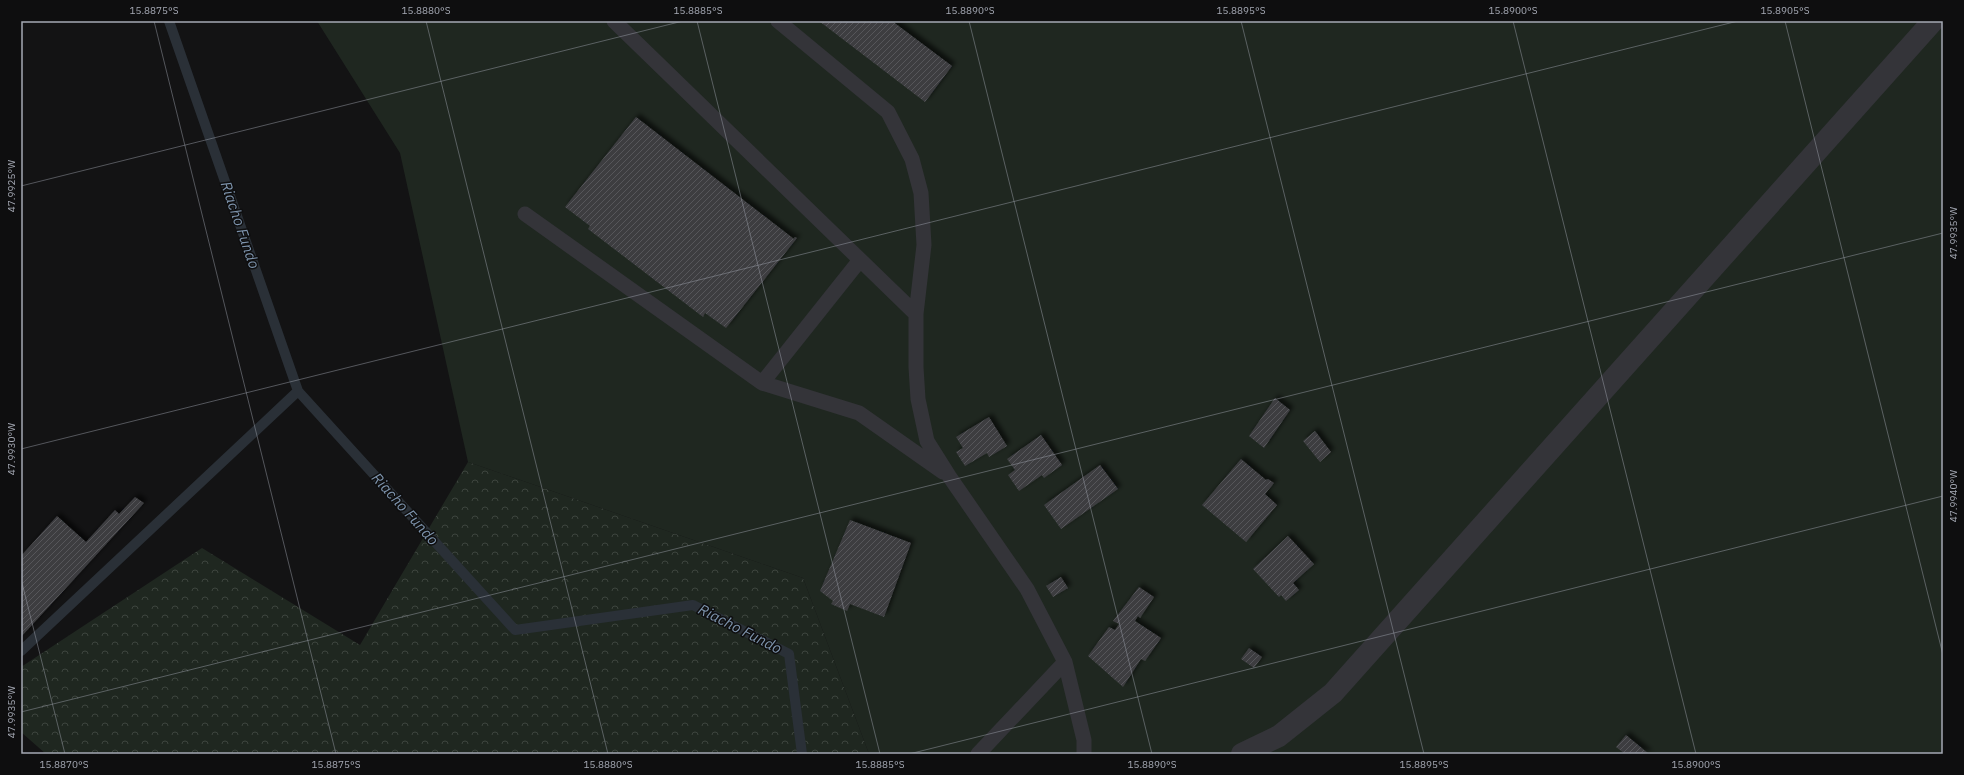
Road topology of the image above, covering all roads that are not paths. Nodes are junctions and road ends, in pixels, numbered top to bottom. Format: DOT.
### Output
graph roads {
  1 [pos="614,21"];
  2 [pos="778,21"];
  3 [pos="1933,21"];
  4 [pos="525,214"];
  5 [pos="860,260"];
  6 [pos="916,314"];
  7 [pos="762,383"];
  8 [pos="949,476"];
  9 [pos="1066,662"];
  10 [pos="978,754"];
  11 [pos="1084,754"];
  12 [pos="1242,754"];
  1 -- 5 [label="lane"];
  2 -- 6 [label="lane"];
  3 -- 12 [label="street"];
  4 -- 7 [label="lane"];
  5 -- 6 [label="lane"];
  5 -- 7 [label="lane"];
  6 -- 8 [label="lane"];
  7 -- 8 [label="lane"];
  8 -- 9 [label="lane"];
  9 -- 10 [label="lane"];
  9 -- 11 [label="lane"];
}
